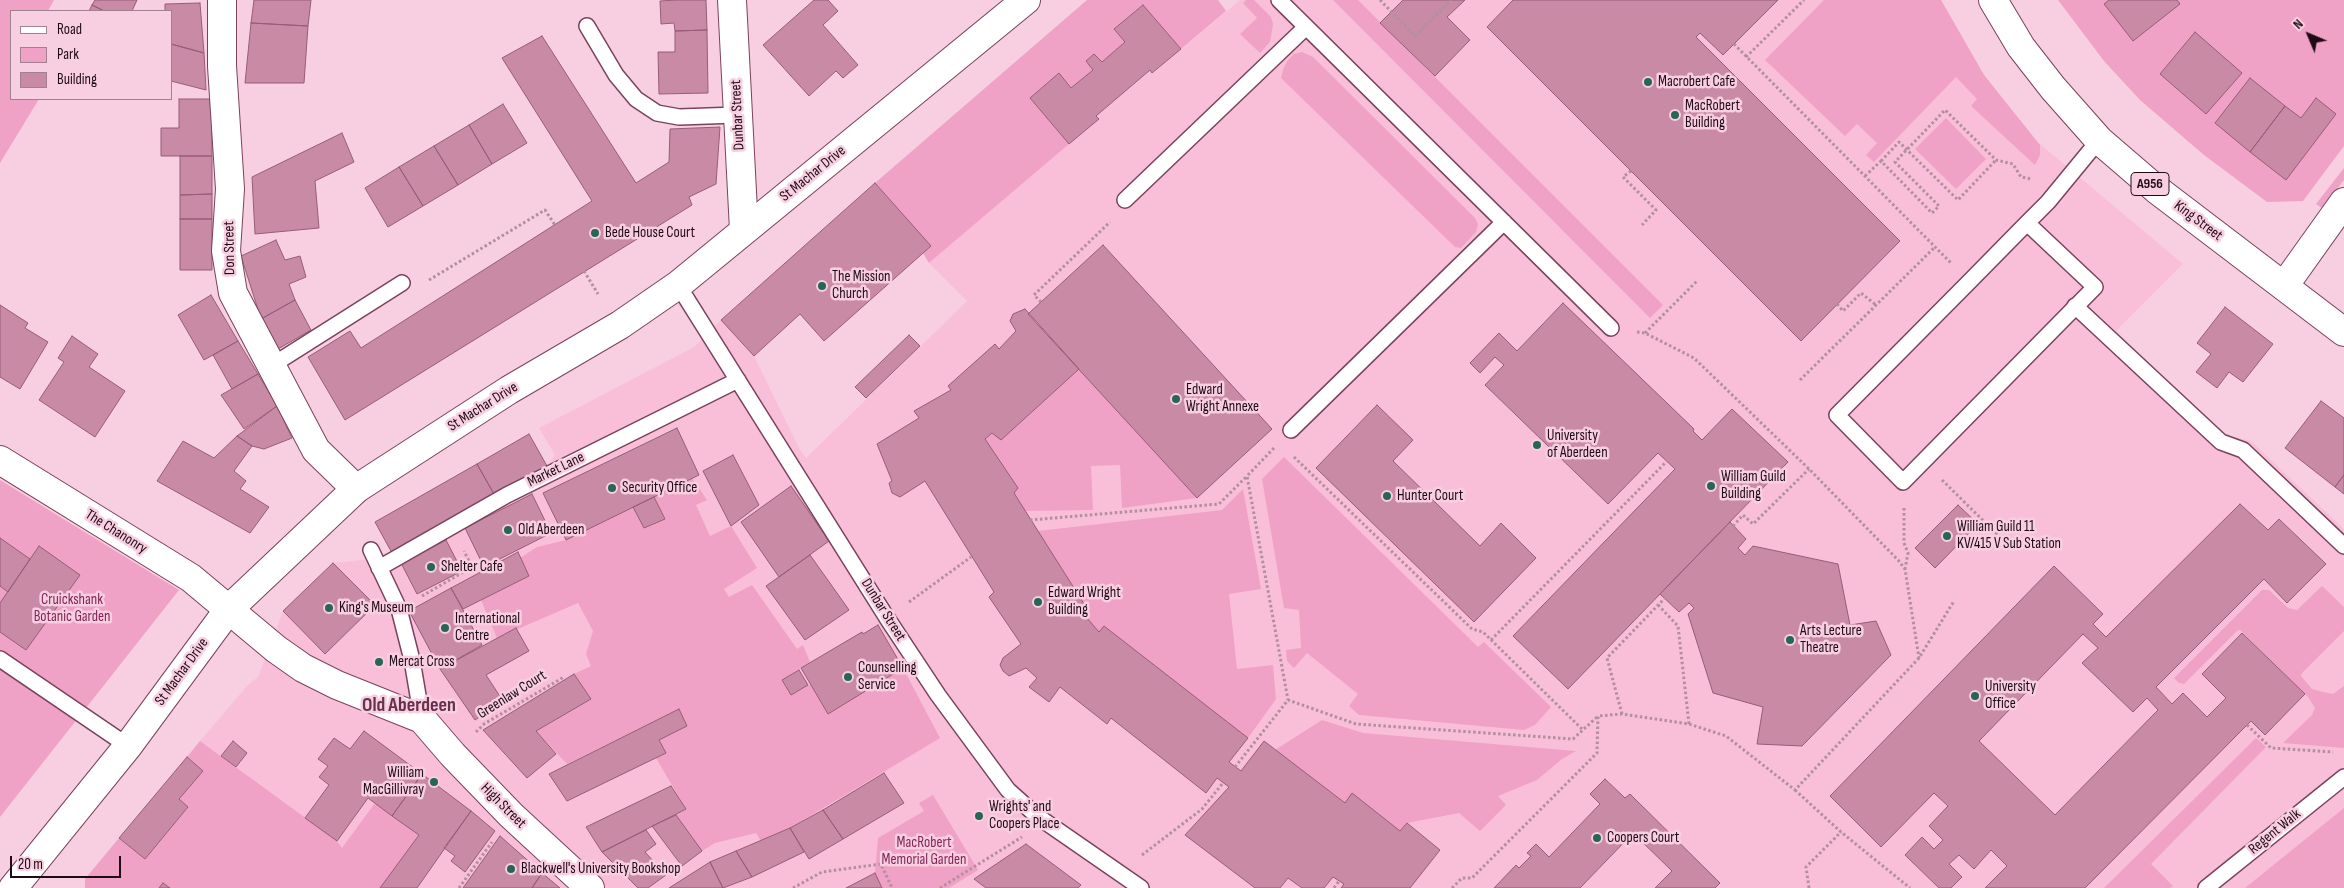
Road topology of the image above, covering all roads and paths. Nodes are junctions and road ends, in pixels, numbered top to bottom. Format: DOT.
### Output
graph roads {
  1 [pos="222,0"];
  2 [pos="732,0"];
  3 [pos="1026,0"];
  4 [pos="1279,0"];
  5 [pos="1380,0"];
  6 [pos="1451,0"];
  7 [pos="1804,0"];
  8 [pos="1994,0"];
  9 [pos="587,26"];
  10 [pos="1305,28"];
  11 [pos="1734,44"];
  12 [pos="1746,56"];
  13 [pos="737,115"];
  14 [pos="2099,140"];
  15 [pos="1906,150"];
  16 [pos="1996,160"];
  17 [pos="1880,161"];
  18 [pos="1631,171"];
  19 [pos="1865,176"];
  20 [pos="2058,189"];
  21 [pos="1125,200"];
  22 [pos="2344,202"];
  23 [pos="1115,217"];
  24 [pos="1504,222"];
  25 [pos="2027,223"];
  26 [pos="555,225"];
  27 [pos="1642,225"];
  28 [pos="744,230"];
  29 [pos="1934,247"];
  30 [pos="1942,254"];
  31 [pos="584,271"];
  32 [pos="1698,280"];
  33 [pos="402,283"];
  34 [pos="678,285"];
  35 [pos="2284,286"];
  36 [pos="598,294"];
  37 [pos="1041,302"];
  38 [pos="1837,304"];
  39 [pos="1876,305"];
  40 [pos="2075,306"];
  41 [pos="1611,328"];
  42 [pos="2344,332"];
  43 [pos="1644,333"];
  44 [pos="271,366"];
  45 [pos="738,380"];
  46 [pos="1800,380"];
  47 [pos="1291,430"];
  48 [pos="1279,443"];
  49 [pos="0,460"];
  50 [pos="1667,461"];
  51 [pos="1923,462"];
  52 [pos="1809,469"];
  53 [pos="1247,476"];
  54 [pos="1903,482"];
  55 [pos="356,489"];
  56 [pos="1030,520"];
  57 [pos="1733,526"];
  58 [pos="460,545"];
  59 [pos="2009,546"];
  60 [pos="2344,546"];
  61 [pos="371,550"];
  62 [pos="971,557"];
  63 [pos="379,568"];
  64 [pos="1905,569"];
  65 [pos="1665,598"];
  66 [pos="1954,602"];
  67 [pos="1658,605"];
  68 [pos="229,609"];
  69 [pos="399,609"];
  70 [pos="887,618"];
  71 [pos="1491,640"];
  72 [pos="1919,658"];
  73 [pos="0,659"];
  74 [pos="564,677"];
  75 [pos="1288,700"];
  76 [pos="1622,714"];
  77 [pos="1598,716"];
  78 [pos="422,718"];
  79 [pos="1689,724"];
  80 [pos="2247,725"];
  81 [pos="1583,730"];
  82 [pos="128,746"];
  83 [pos="2335,752"];
  84 [pos="453,755"];
  85 [pos="1235,767"];
  86 [pos="2344,777"];
  87 [pos="1223,782"];
  88 [pos="1795,790"];
  89 [pos="511,815"];
  90 [pos="1046,822"];
  91 [pos="1841,832"];
  92 [pos="1118,873"];
  93 [pos="1339,881"];
  94 [pos="892,886"];
  95 [pos="13,888"];
  96 [pos="459,888"];
  97 [pos="590,888"];
  98 [pos="793,888"];
  99 [pos="940,888"];
  100 [pos="1142,888"];
  101 [pos="1334,888"];
  102 [pos="1452,888"];
  103 [pos="1809,888"];
  104 [pos="1910,888"];
  105 [pos="2206,888"];
  1 -- 44 [label="main road, Don Street"];
  2 -- 13 [label="main road, Dunbar Street"];
  3 -- 28 [label="main road, St Machar Drive"];
  4 -- 10 [label="lane"];
  5 -- 6 [label="path"];
  7 -- 12 [label="path"];
  8 -- 14 [label="main road, King Street / A956"];
  9 -- 13 [label="lane"];
  10 -- 21 [label="lane"];
  10 -- 24 [label="lane"];
  11 -- 12 [label="path"];
  12 -- 19 [label="path"];
  13 -- 28 [label="main road, Dunbar Street"];
  14 -- 20 [label="lane"];
  14 -- 35 [label="main road, King Street / A956"];
  15 -- 16 [label="path"];
  15 -- 16 [label="path"];
  15 -- 17 [label="path"];
  15 -- 17 [label="path"];
  16 -- 20 [label="path"];
  17 -- 19 [label="path"];
  18 -- 27 [label="path"];
  19 -- 29 [label="path"];
  20 -- 25 [label="lane"];
  22 -- 35 [label="main road"];
  23 -- 37 [label="path"];
  24 -- 41 [label="lane"];
  24 -- 47 [label="lane"];
  25 -- 40 [label="lane"];
  25 -- 54 [label="lane"];
  26 -- 33 [label="path"];
  28 -- 34 [label="main road, St Machar Drive"];
  29 -- 30 [label="path"];
  29 -- 39 [label="path"];
  31 -- 36 [label="path"];
  32 -- 43 [label="path"];
  33 -- 44 [label="lane"];
  34 -- 45 [label="lane, Dunbar Street"];
  34 -- 55 [label="main road, St Machar Drive"];
  35 -- 42 [label="main road, King Street / A956"];
  38 -- 39 [label="path"];
  39 -- 46 [label="path"];
  40 -- 51 [label="lane"];
  40 -- 60 [label="lane"];
  41 -- 43 [label="path"];
  43 -- 52 [label="path"];
  44 -- 55 [label="main road, Don Street"];
  45 -- 63 [label="lane, Market Lane"];
  45 -- 70 [label="lane, Dunbar Street"];
  47 -- 48 [label="path"];
  48 -- 53 [label="path"];
  48 -- 71 [label="path"];
  49 -- 68 [label="main road, The Chanonry"];
  50 -- 71 [label="path"];
  51 -- 54 [label="lane"];
  51 -- 59 [label="path"];
  52 -- 57 [label="path"];
  52 -- 64 [label="path"];
  53 -- 56 [label="path"];
  53 -- 75 [label="path"];
  54 -- 64 [label="path"];
  55 -- 68 [label="main road, St Machar Drive"];
  58 -- 69 [label="path"];
  61 -- 63 [label="lane"];
  62 -- 70 [label="path"];
  63 -- 69 [label="lane"];
  64 -- 72 [label="path"];
  65 -- 67 [label="path"];
  66 -- 72 [label="path"];
  67 -- 76 [label="path"];
  67 -- 79 [label="path"];
  68 -- 78 [label="main road, High Street"];
  68 -- 82 [label="main road, St Machar Drive"];
  69 -- 78 [label="lane"];
  70 -- 90 [label="lane, Dunbar Street"];
  71 -- 81 [label="path"];
  72 -- 88 [label="path"];
  73 -- 82 [label="lane"];
  74 -- 84 [label="path, Greenlaw Court"];
  75 -- 81 [label="path"];
  75 -- 85 [label="path"];
  76 -- 77 [label="path"];
  76 -- 79 [label="path"];
  77 -- 81 [label="path"];
  77 -- 102 [label="path"];
  78 -- 84 [label="main road, High Street"];
  79 -- 88 [label="path"];
  80 -- 83 [label="path"];
  82 -- 95 [label="main road, St Machar Drive"];
  84 -- 89 [label="main road, High Street"];
  86 -- 105 [label="lane, Regent Walk"];
  87 -- 92 [label="path"];
  88 -- 91 [label="path"];
  89 -- 96 [label="path"];
  89 -- 97 [label="main road, High Street"];
  90 -- 92 [label="lane, Dunbar Street"];
  90 -- 99 [label="path"];
  91 -- 103 [label="path"];
  91 -- 104 [label="path"];
  92 -- 100 [label="lane, Dunbar Street"];
  93 -- 101 [label="path"];
  94 -- 98 [label="path"];
}
